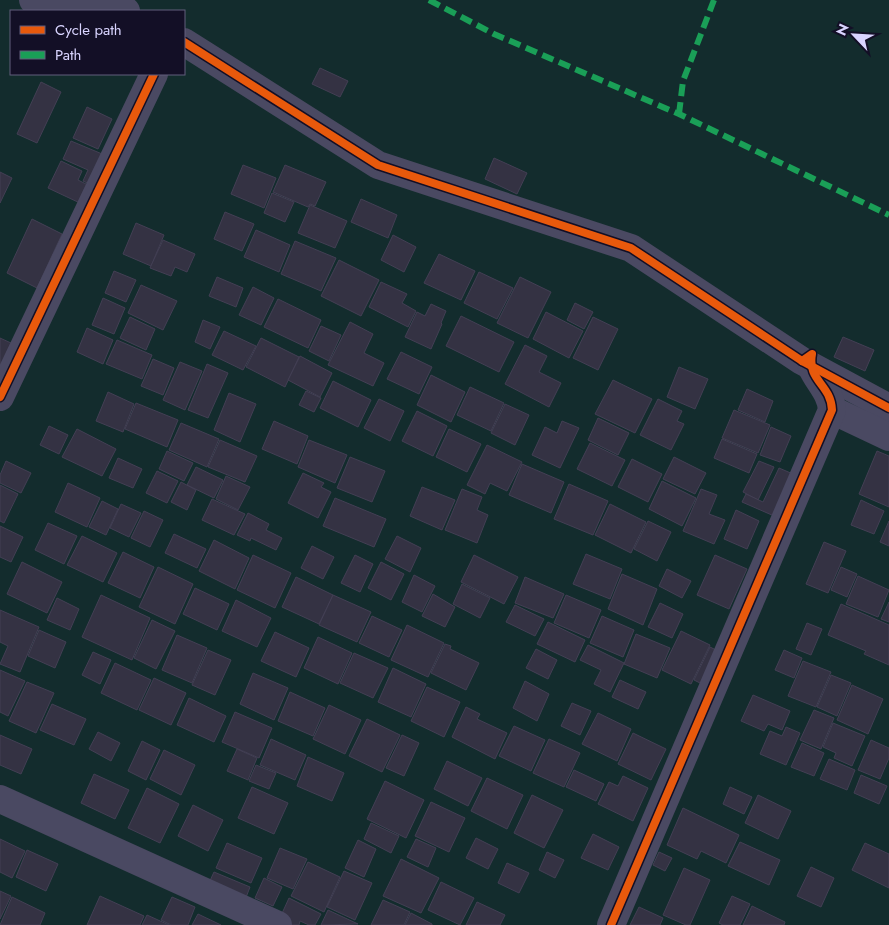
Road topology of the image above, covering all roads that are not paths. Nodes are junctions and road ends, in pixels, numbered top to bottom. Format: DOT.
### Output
graph roads {
  1 [pos="33,0"];
  2 [pos="123,10"];
  3 [pos="185,43"];
  4 [pos="154,75"];
  5 [pos="802,361"];
  6 [pos="0,397"];
  7 [pos="889,408"];
  8 [pos="832,410"];
  9 [pos="889,437"];
  10 [pos="0,799"];
  11 [pos="278,925"];
  12 [pos="611,925"];
  1 -- 2 [label="street"];
  3 -- 5 [label="street"];
  4 -- 6 [label="street"];
  5 -- 7 [label="street"];
  5 -- 8 [label="street"];
  8 -- 9 [label="street"];
  8 -- 12 [label="street"];
  10 -- 11 [label="street"];
}
